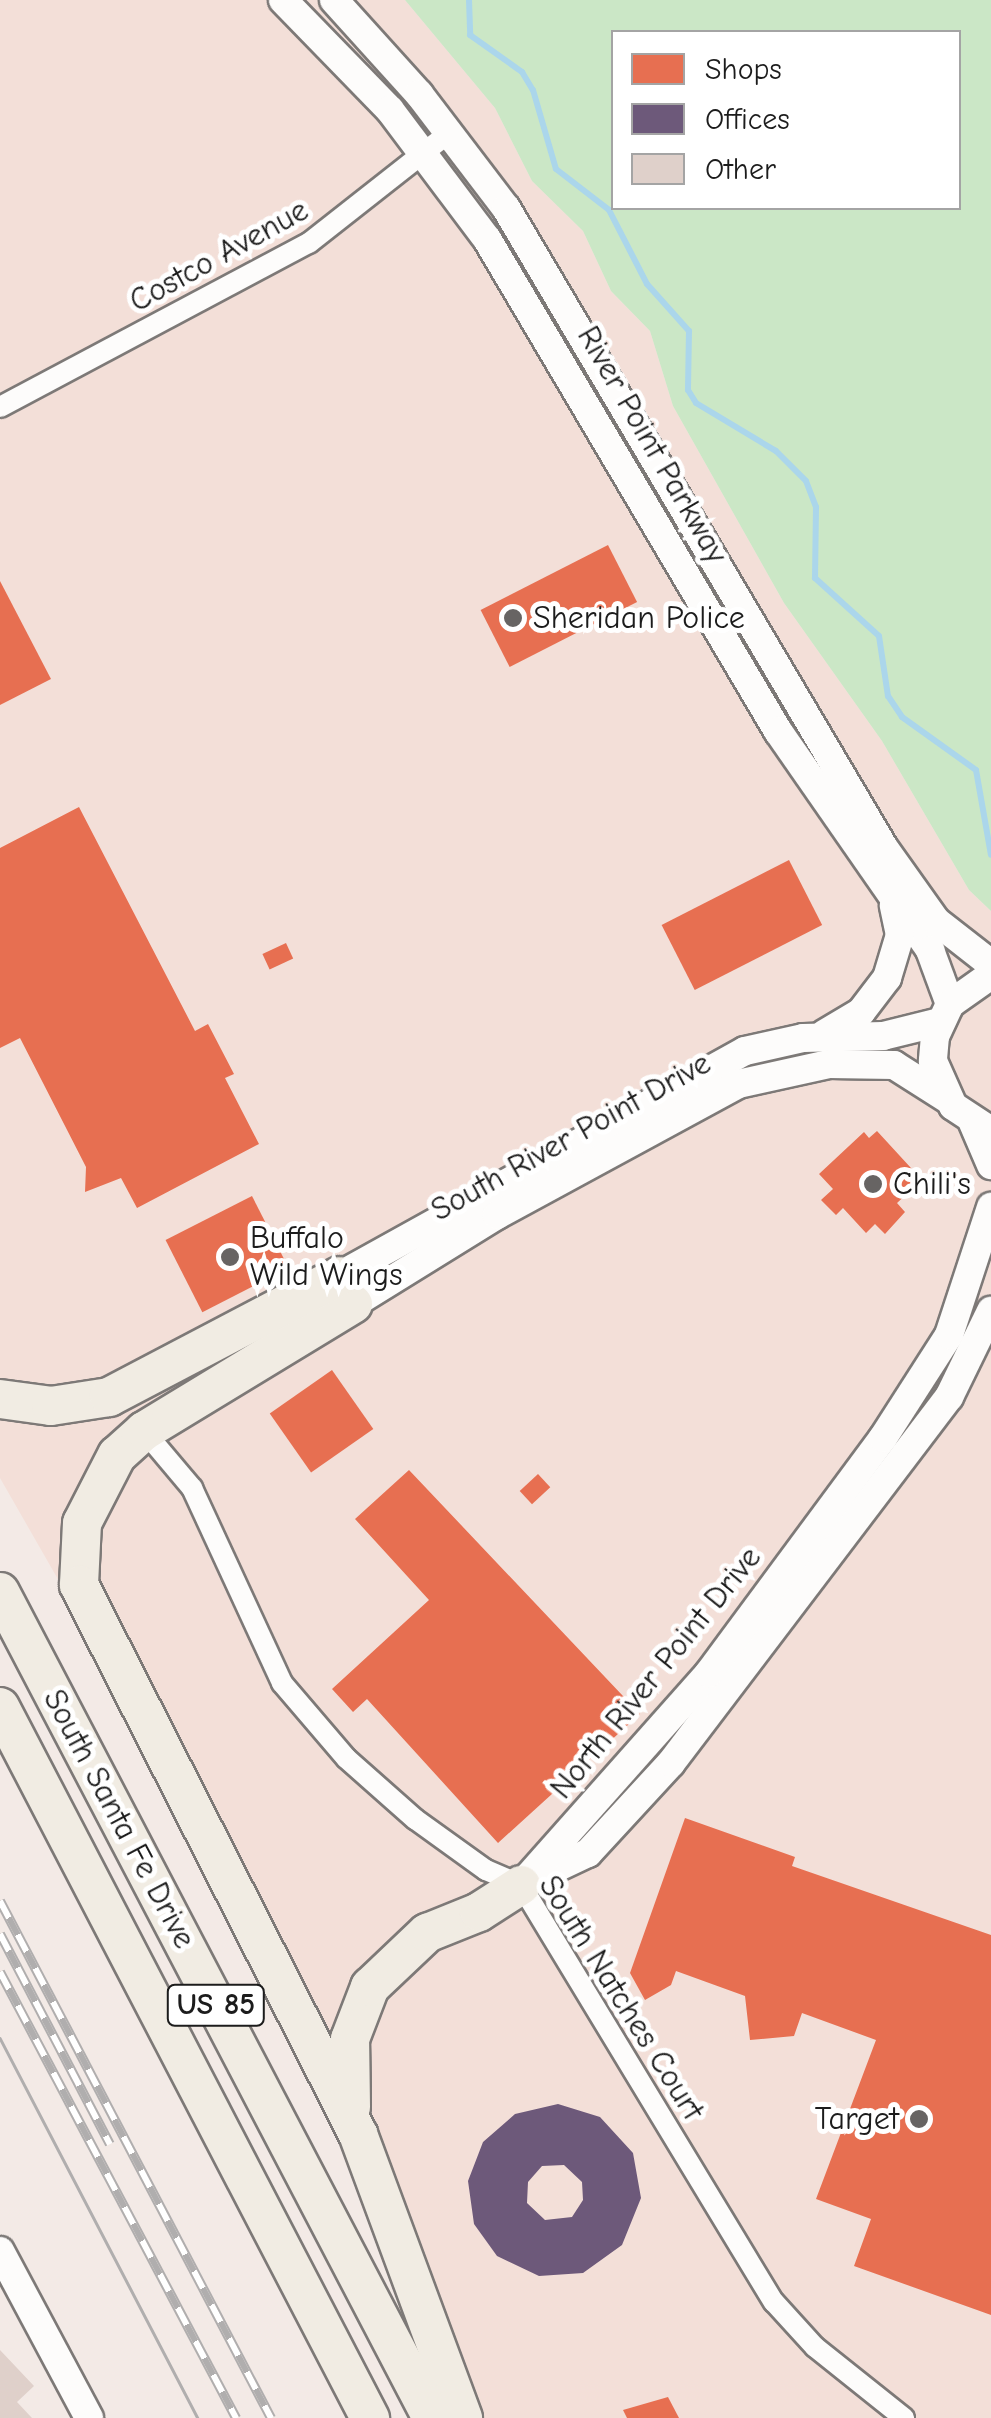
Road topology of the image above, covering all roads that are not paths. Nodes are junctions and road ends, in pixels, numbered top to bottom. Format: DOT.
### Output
graph roads {
  1 [pos="283,0"];
  2 [pos="334,0"];
  3 [pos="450,132"];
  4 [pos="425,152"];
  5 [pos="0,407"];
  6 [pos="890,894"];
  7 [pos="991,964"];
  8 [pos="991,975"];
  9 [pos="945,1013"];
  10 [pos="818,1037"];
  11 [pos="946,1098"];
  12 [pos="982,1127"];
  13 [pos="991,1165"];
  14 [pos="991,1207"];
  15 [pos="346,1290"];
  16 [pos="991,1310"];
  17 [pos="0,1399"];
  18 [pos="144,1430"];
  19 [pos="0,1592"];
  20 [pos="0,1707"];
  21 [pos="521,1884"];
  22 [pos="358,2134"];
  23 [pos="0,2251"];
  24 [pos="89,2418"];
  25 [pos="370,2418"];
  26 [pos="432,2418"];
  27 [pos="463,2418"];
  28 [pos="904,2418"];
  1 -- 4 [label="street, River Point Parkway"];
  2 -- 3 [label="street, River Point Parkway"];
  3 -- 4 [label="street, Costco Avenue"];
  3 -- 7 [label="street, River Point Parkway"];
  4 -- 5 [label="street, Costco Avenue"];
  4 -- 6 [label="street, River Point Parkway"];
  6 -- 9 [label="street, River Point Parkway"];
  6 -- 10 [label="street"];
  8 -- 9 [label="street"];
  9 -- 10 [label="street, South River Point Drive"];
  9 -- 11 [label="street"];
  10 -- 15 [label="street, South River Point Drive"];
  11 -- 12 [label="street, South River Point Drive"];
  11 -- 15 [label="street, South River Point Drive"];
  12 -- 13 [label="street"];
  14 -- 21 [label="street, North River Point Drive"];
  15 -- 17 [label="highway"];
  15 -- 18 [label="highway"];
  16 -- 21 [label="street, North River Point Drive"];
  18 -- 21 [label="street, South Natches Court"];
  18 -- 22 [label="highway"];
  19 -- 26 [label="highway, South Santa Fe Drive / US 85"];
  20 -- 25 [label="highway, South Santa Fe Drive / US 85"];
  21 -- 22 [label="highway"];
  21 -- 28 [label="street, South Natches Court"];
  22 -- 27 [label="highway"];
  23 -- 24 [label="street"];
}
